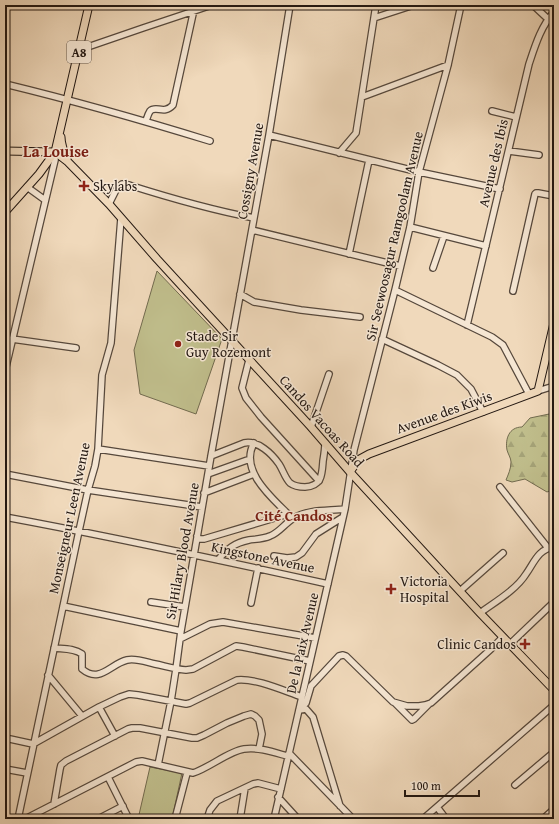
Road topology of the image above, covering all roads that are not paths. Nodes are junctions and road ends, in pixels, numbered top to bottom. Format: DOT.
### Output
graph roads {
  1 [pos="89,5"];
  2 [pos="195,5"];
  3 [pos="212,5"];
  4 [pos="290,5"];
  5 [pos="376,5"];
  6 [pos="414,5"];
  7 [pos="461,5"];
  8 [pos="533,5"];
  9 [pos="194,11"];
  10 [pos="554,12"];
  11 [pos="374,18"];
  12 [pos="548,19"];
  13 [pos="79,50"];
  14 [pos="448,65"];
  15 [pos="5,84"];
  16 [pos="362,97"];
  17 [pos="67,99"];
  18 [pos="492,110"];
  19 [pos="516,116"];
  20 [pos="146,121"];
  21 [pos="61,129"];
  22 [pos="269,135"];
  23 [pos="210,141"];
  24 [pos="508,150"];
  25 [pos="5,151"];
  26 [pos="55,152"];
  27 [pos="339,153"];
  28 [pos="539,155"];
  29 [pos="369,160"];
  30 [pos="68,162"];
  31 [pos="420,172"];
  32 [pos="26,187"];
  33 [pos="500,189"];
  34 [pos="554,196"];
  35 [pos="45,200"];
  36 [pos="109,204"];
  37 [pos="5,212"];
  38 [pos="121,218"];
  39 [pos="254,218"];
  40 [pos="410,227"];
  41 [pos="252,230"];
  42 [pos="444,236"];
  43 [pos="486,246"];
  44 [pos="349,254"];
  45 [pos="400,266"];
  46 [pos="432,268"];
  47 [pos="395,290"];
  48 [pos="513,291"];
  49 [pos="240,294"];
  50 [pos="360,317"];
  51 [pos="554,323"];
  52 [pos="467,325"];
  53 [pos="12,339"];
  54 [pos="382,339"];
  55 [pos="232,342"];
  56 [pos="76,348"];
  57 [pos="249,360"];
  58 [pos="6,368"];
  59 [pos="329,374"];
  60 [pos="554,386"];
  61 [pos="538,391"];
  62 [pos="529,394"];
  63 [pos="483,412"];
  64 [pos="311,427"];
  65 [pos="254,443"];
  66 [pos="325,443"];
  67 [pos="98,449"];
  68 [pos="211,456"];
  69 [pos="250,459"];
  70 [pos="209,466"];
  71 [pos="350,472"];
  72 [pos="5,474"];
  73 [pos="208,474"];
  74 [pos="254,474"];
  75 [pos="319,481"];
  76 [pos="500,487"];
  77 [pos="88,490"];
  78 [pos="204,493"];
  79 [pos="202,507"];
  80 [pos="345,509"];
  81 [pos="288,514"];
  82 [pos="5,517"];
  83 [pos="343,517"];
  84 [pos="294,518"];
  85 [pos="79,531"];
  86 [pos="197,536"];
  87 [pos="554,546"];
  88 [pos="548,548"];
  89 [pos="503,553"];
  90 [pos="194,555"];
  91 [pos="274,556"];
  92 [pos="218,560"];
  93 [pos="258,568"];
  94 [pos="328,584"];
  95 [pos="460,591"];
  96 [pos="151,602"];
  97 [pos="554,602"];
  98 [pos="251,603"];
  99 [pos="63,606"];
  100 [pos="185,607"];
  101 [pos="480,613"];
  102 [pos="181,631"];
  103 [pos="503,637"];
  104 [pos="315,638"];
  105 [pos="180,639"];
  106 [pos="510,644"];
  107 [pos="54,648"];
  108 [pos="310,662"];
  109 [pos="176,669"];
  110 [pos="48,675"];
  111 [pos="554,690"];
  112 [pos="302,698"];
  113 [pos="171,701"];
  114 [pos="393,702"];
  115 [pos="431,703"];
  116 [pos="554,705"];
  117 [pos="99,707"];
  118 [pos="299,710"];
  119 [pos="82,716"];
  120 [pos="164,733"];
  121 [pos="114,736"];
  122 [pos="10,739"];
  123 [pos="33,744"];
  124 [pos="259,749"];
  125 [pos="554,752"];
  126 [pos="288,754"];
  127 [pos="158,765"];
  128 [pos="5,769"];
  129 [pos="187,773"];
  130 [pos="27,774"];
  131 [pos="108,777"];
  132 [pos="515,785"];
  133 [pos="245,788"];
  134 [pos="281,789"];
  135 [pos="278,797"];
  136 [pos="54,804"];
  137 [pos="123,806"];
  138 [pos="340,806"];
  139 [pos="437,807"];
  140 [pos="554,809"];
  141 [pos="18,819"];
  142 [pos="25,819"];
  143 [pos="98,819"];
  144 [pos="129,819"];
  145 [pos="175,819"];
  146 [pos="207,819"];
  147 [pos="240,819"];
  148 [pos="274,819"];
  149 [pos="298,819"];
  150 [pos="353,819"];
  151 [pos="423,819"];
  152 [pos="446,819"];
  153 [pos="543,819"];
  1 -- 13 [label="main road, A8"];
  2 -- 9 [label="street"];
  3 -- 9 [label="street"];
  4 -- 22 [label="street, Cossigny Avenue"];
  5 -- 11 [label="street"];
  6 -- 11 [label="street"];
  7 -- 14 [label="street, Sir Seewoosagur Ramgoolam Avenue"];
  8 -- 12 [label="street"];
  9 -- 13 [label="street"];
  9 -- 20 [label="street"];
  10 -- 12 [label="street, Avenue des Ibis"];
  11 -- 16 [label="street"];
  12 -- 19 [label="street, Avenue des Ibis"];
  13 -- 17 [label="main road, A8"];
  14 -- 16 [label="street"];
  14 -- 31 [label="street, Sir Seewoosagur Ramgoolam Avenue"];
  15 -- 17 [label="street"];
  16 -- 27 [label="street"];
  17 -- 20 [label="street"];
  17 -- 21 [label="main road, A8"];
  18 -- 19 [label="street"];
  19 -- 24 [label="street, Avenue des Ibis"];
  20 -- 23 [label="street"];
  21 -- 26 [label="main road, A8"];
  21 -- 30 [label="main road"];
  22 -- 27 [label="street"];
  22 -- 39 [label="street, Cossigny Avenue"];
  24 -- 28 [label="street"];
  24 -- 33 [label="street, Avenue des Ibis"];
  25 -- 26 [label="main road"];
  26 -- 30 [label="main road, Candos Vacoas Road"];
  26 -- 32 [label="main road"];
  26 -- 35 [label="street"];
  27 -- 29 [label="street"];
  29 -- 31 [label="street"];
  29 -- 44 [label="street"];
  30 -- 36 [label="main road, Candos Vacoas Road"];
  31 -- 33 [label="street"];
  31 -- 40 [label="street, Sir Seewoosagur Ramgoolam Avenue"];
  32 -- 35 [label="street"];
  32 -- 37 [label="main road"];
  33 -- 43 [label="street, Avenue des Ibis"];
  34 -- 48 [label="street"];
  35 -- 53 [label="street"];
  36 -- 38 [label="main road, Candos Vacoas Road"];
  36 -- 39 [label="street"];
  38 -- 55 [label="main road, Candos Vacoas Road"];
  38 -- 67 [label="street, Monseigneur Leen Avenue"];
  39 -- 41 [label="street, Cossigny Avenue"];
  40 -- 42 [label="street"];
  40 -- 45 [label="street, Sir Seewoosagur Ramgoolam Avenue"];
  41 -- 44 [label="street"];
  41 -- 49 [label="street, Cossigny Avenue"];
  42 -- 43 [label="street"];
  42 -- 46 [label="street"];
  43 -- 52 [label="street, Avenue des Ibis"];
  44 -- 45 [label="street"];
  45 -- 47 [label="street, Sir Seewoosagur Ramgoolam Avenue"];
  47 -- 52 [label="street"];
  47 -- 54 [label="street, Sir Seewoosagur Ramgoolam Avenue"];
  49 -- 50 [label="street"];
  49 -- 55 [label="street, Cossigny Avenue"];
  51 -- 61 [label="main road"];
  52 -- 62 [label="street"];
  53 -- 56 [label="street"];
  53 -- 58 [label="street"];
  54 -- 63 [label="street"];
  54 -- 71 [label="street, Sir Seewoosagur Ramgoolam Avenue"];
  55 -- 57 [label="main road, Candos Vacoas Road"];
  55 -- 68 [label="street, Sir Hilary Blood Avenue"];
  57 -- 64 [label="main road, Candos Vacoas Road"];
  57 -- 75 [label="street"];
  59 -- 64 [label="street"];
  60 -- 61 [label="street, Avenue des Kiwis"];
  61 -- 62 [label="main road, Avenue des Kiwis"];
  62 -- 63 [label="main road, Avenue des Kiwis"];
  63 -- 71 [label="main road, Avenue des Kiwis"];
  64 -- 66 [label="main road, Candos Vacoas Road"];
  65 -- 68 [label="street"];
  65 -- 69 [label="street"];
  65 -- 75 [label="street"];
  66 -- 71 [label="main road, Candos Vacoas Road"];
  66 -- 75 [label="street"];
  67 -- 70 [label="street"];
  67 -- 77 [label="street, Monseigneur Leen Avenue"];
  68 -- 70 [label="street, Sir Hilary Blood Avenue"];
  69 -- 73 [label="street"];
  69 -- 74 [label="street"];
  70 -- 73 [label="street, Sir Hilary Blood Avenue"];
  71 -- 80 [label="street, De la Paix Avenue"];
  71 -- 95 [label="main road, Candos Vacoas Road"];
  72 -- 77 [label="street"];
  73 -- 78 [label="street, Sir Hilary Blood Avenue"];
  74 -- 78 [label="street"];
  74 -- 81 [label="street"];
  76 -- 88 [label="street"];
  77 -- 79 [label="street"];
  77 -- 85 [label="street, Monseigneur Leen Avenue"];
  78 -- 79 [label="street, Sir Hilary Blood Avenue"];
  79 -- 86 [label="street, Sir Hilary Blood Avenue"];
  80 -- 83 [label="street, De la Paix Avenue"];
  80 -- 84 [label="street"];
  81 -- 84 [label="street"];
  81 -- 86 [label="street"];
  82 -- 85 [label="street, Kingstone Avenue"];
  83 -- 91 [label="street"];
  83 -- 94 [label="street, De la Paix Avenue"];
  84 -- 92 [label="street"];
  85 -- 90 [label="street, Kingstone Avenue"];
  85 -- 99 [label="street, Monseigneur Leen Avenue"];
  86 -- 90 [label="street, Sir Hilary Blood Avenue"];
  87 -- 88 [label="street"];
  88 -- 101 [label="street"];
  89 -- 95 [label="street"];
  90 -- 92 [label="street, Kingstone Avenue"];
  90 -- 100 [label="street, Sir Hilary Blood Avenue"];
  92 -- 93 [label="street, Kingstone Avenue"];
  93 -- 94 [label="street, Kingstone Avenue"];
  93 -- 98 [label="street"];
  94 -- 104 [label="street, De la Paix Avenue"];
  95 -- 101 [label="main road, Candos Vacoas Road"];
  96 -- 100 [label="street"];
  97 -- 106 [label="street"];
  99 -- 102 [label="street"];
  99 -- 107 [label="street, Monseigneur Leen Avenue"];
  100 -- 102 [label="street, Sir Hilary Blood Avenue"];
  101 -- 103 [label="main road, Candos Vacoas Road"];
  102 -- 105 [label="street, Sir Hilary Blood Avenue"];
  103 -- 106 [label="main road, Candos Vacoas Road"];
  103 -- 115 [label="street"];
  104 -- 105 [label="street"];
  104 -- 108 [label="street, De la Paix Avenue"];
  105 -- 109 [label="street, Sir Hilary Blood Avenue"];
  106 -- 111 [label="main road, Candos Vacoas Road"];
  107 -- 109 [label="street"];
  107 -- 110 [label="street, Monseigneur Leen Avenue"];
  108 -- 109 [label="street"];
  108 -- 112 [label="street, De la Paix Avenue"];
  109 -- 113 [label="street, Sir Hilary Blood Avenue"];
  110 -- 119 [label="street"];
  110 -- 123 [label="street, Monseigneur Leen Avenue"];
  112 -- 113 [label="street"];
  112 -- 118 [label="street, De la Paix Avenue"];
  113 -- 117 [label="street"];
  113 -- 120 [label="street, Sir Hilary Blood Avenue"];
  114 -- 115 [label="street"];
  114 -- 115 [label="street"];
  114 -- 118 [label="street"];
  116 -- 139 [label="street"];
  117 -- 119 [label="street"];
  117 -- 121 [label="street"];
  118 -- 126 [label="street, De la Paix Avenue"];
  118 -- 138 [label="street"];
  119 -- 123 [label="street"];
  120 -- 121 [label="street"];
  120 -- 124 [label="street"];
  120 -- 127 [label="street, Sir Hilary Blood Avenue"];
  121 -- 136 [label="street"];
  122 -- 123 [label="street"];
  123 -- 130 [label="street, Monseigneur Leen Avenue"];
  124 -- 126 [label="street"];
  124 -- 129 [label="street"];
  125 -- 132 [label="street"];
  126 -- 134 [label="street, De la Paix Avenue"];
  126 -- 138 [label="street"];
  127 -- 129 [label="street"];
  127 -- 131 [label="street"];
  128 -- 130 [label="street"];
  129 -- 145 [label="street"];
  130 -- 141 [label="street, Monseigneur Leen Avenue"];
  131 -- 136 [label="street"];
  131 -- 137 [label="street"];
  133 -- 134 [label="street"];
  133 -- 146 [label="street"];
  133 -- 147 [label="street"];
  134 -- 135 [label="street, De la Paix Avenue"];
  135 -- 148 [label="street, De la Paix Avenue"];
  135 -- 149 [label="street"];
  136 -- 142 [label="street"];
  137 -- 143 [label="street"];
  137 -- 144 [label="street"];
  138 -- 150 [label="street"];
  139 -- 151 [label="street"];
  139 -- 152 [label="street"];
  140 -- 153 [label="street"];
}
